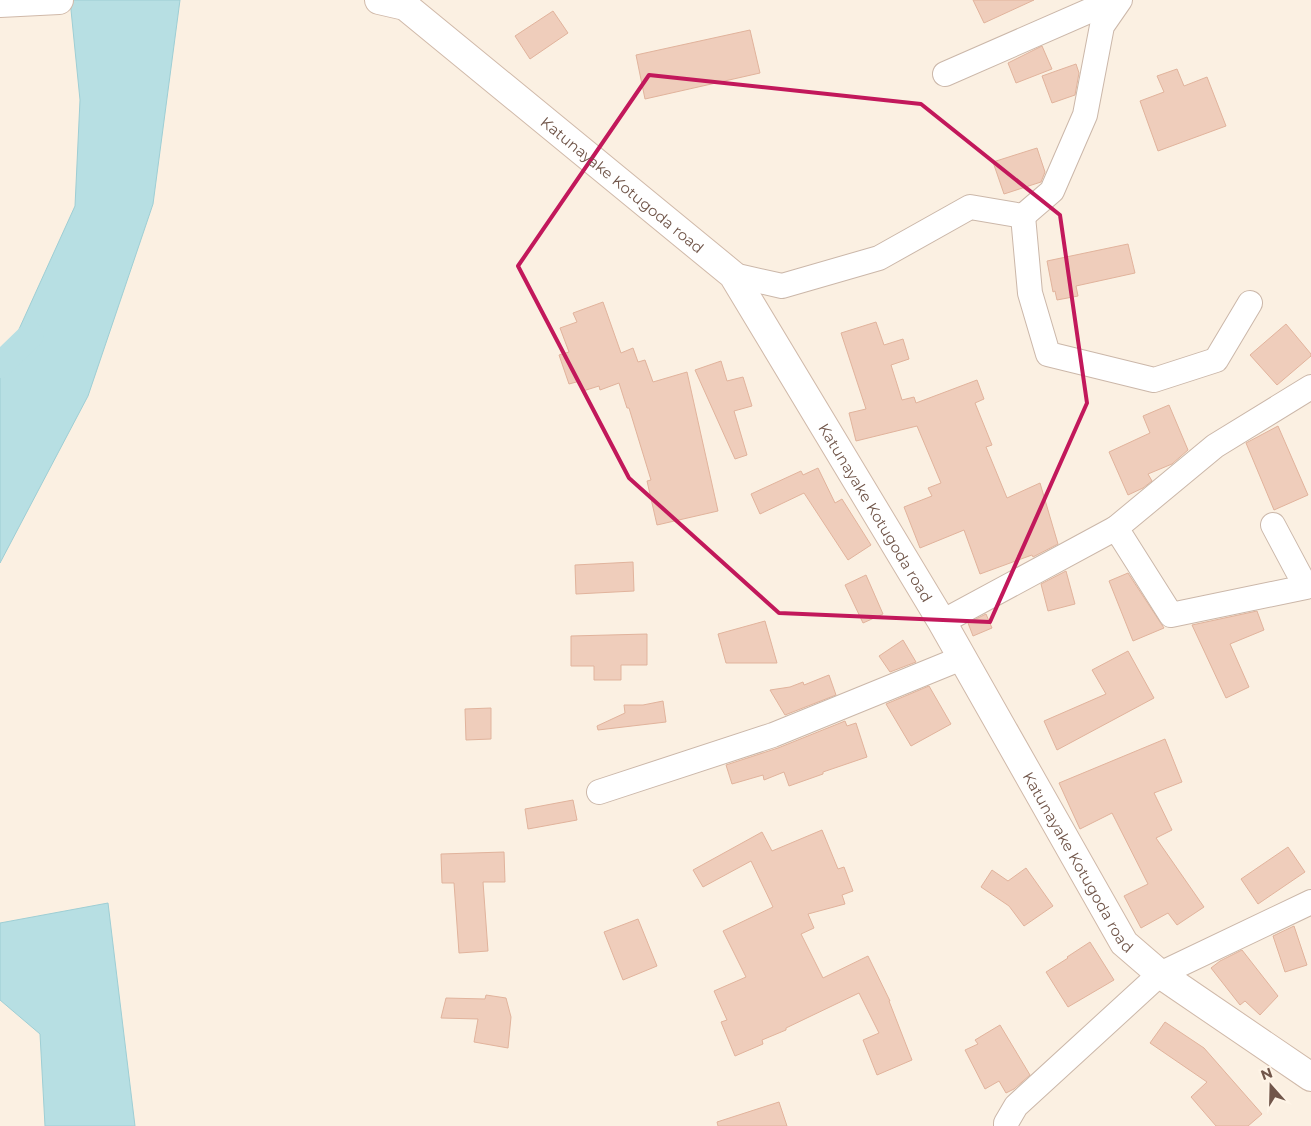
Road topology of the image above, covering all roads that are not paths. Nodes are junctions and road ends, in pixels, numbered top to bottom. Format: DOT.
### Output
graph roads {
  1 [pos="59,0"];
  2 [pos="380,0"];
  3 [pos="1114,0"];
  4 [pos="1120,0"];
  5 [pos="0,3"];
  6 [pos="945,74"];
  7 [pos="1023,216"];
  8 [pos="734,275"];
  9 [pos="1250,303"];
  10 [pos="1311,387"];
  11 [pos="1273,525"];
  12 [pos="1116,528"];
  13 [pos="942,622"];
  14 [pos="962,658"];
  15 [pos="599,792"];
  16 [pos="1311,902"];
  17 [pos="1160,974"];
  18 [pos="1311,1077"];
  19 [pos="1006,1126"];
  1 -- 5 [label="main road"];
  2 -- 8 [label="main road, Katunayake Kotugoda road"];
  3 -- 6 [label="street"];
  4 -- 7 [label="street"];
  7 -- 8 [label="street"];
  7 -- 9 [label="street"];
  8 -- 13 [label="main road, Katunayake Kotugoda road"];
  10 -- 12 [label="street"];
  11 -- 12 [label="street"];
  12 -- 13 [label="street"];
  13 -- 14 [label="main road, Katunayake Kotugoda road"];
  14 -- 15 [label="street"];
  14 -- 17 [label="main road, Katunayake Kotugoda road"];
  16 -- 17 [label="street"];
  17 -- 18 [label="main road, Katunayake Kotugoda road"];
  17 -- 19 [label="street"];
}
